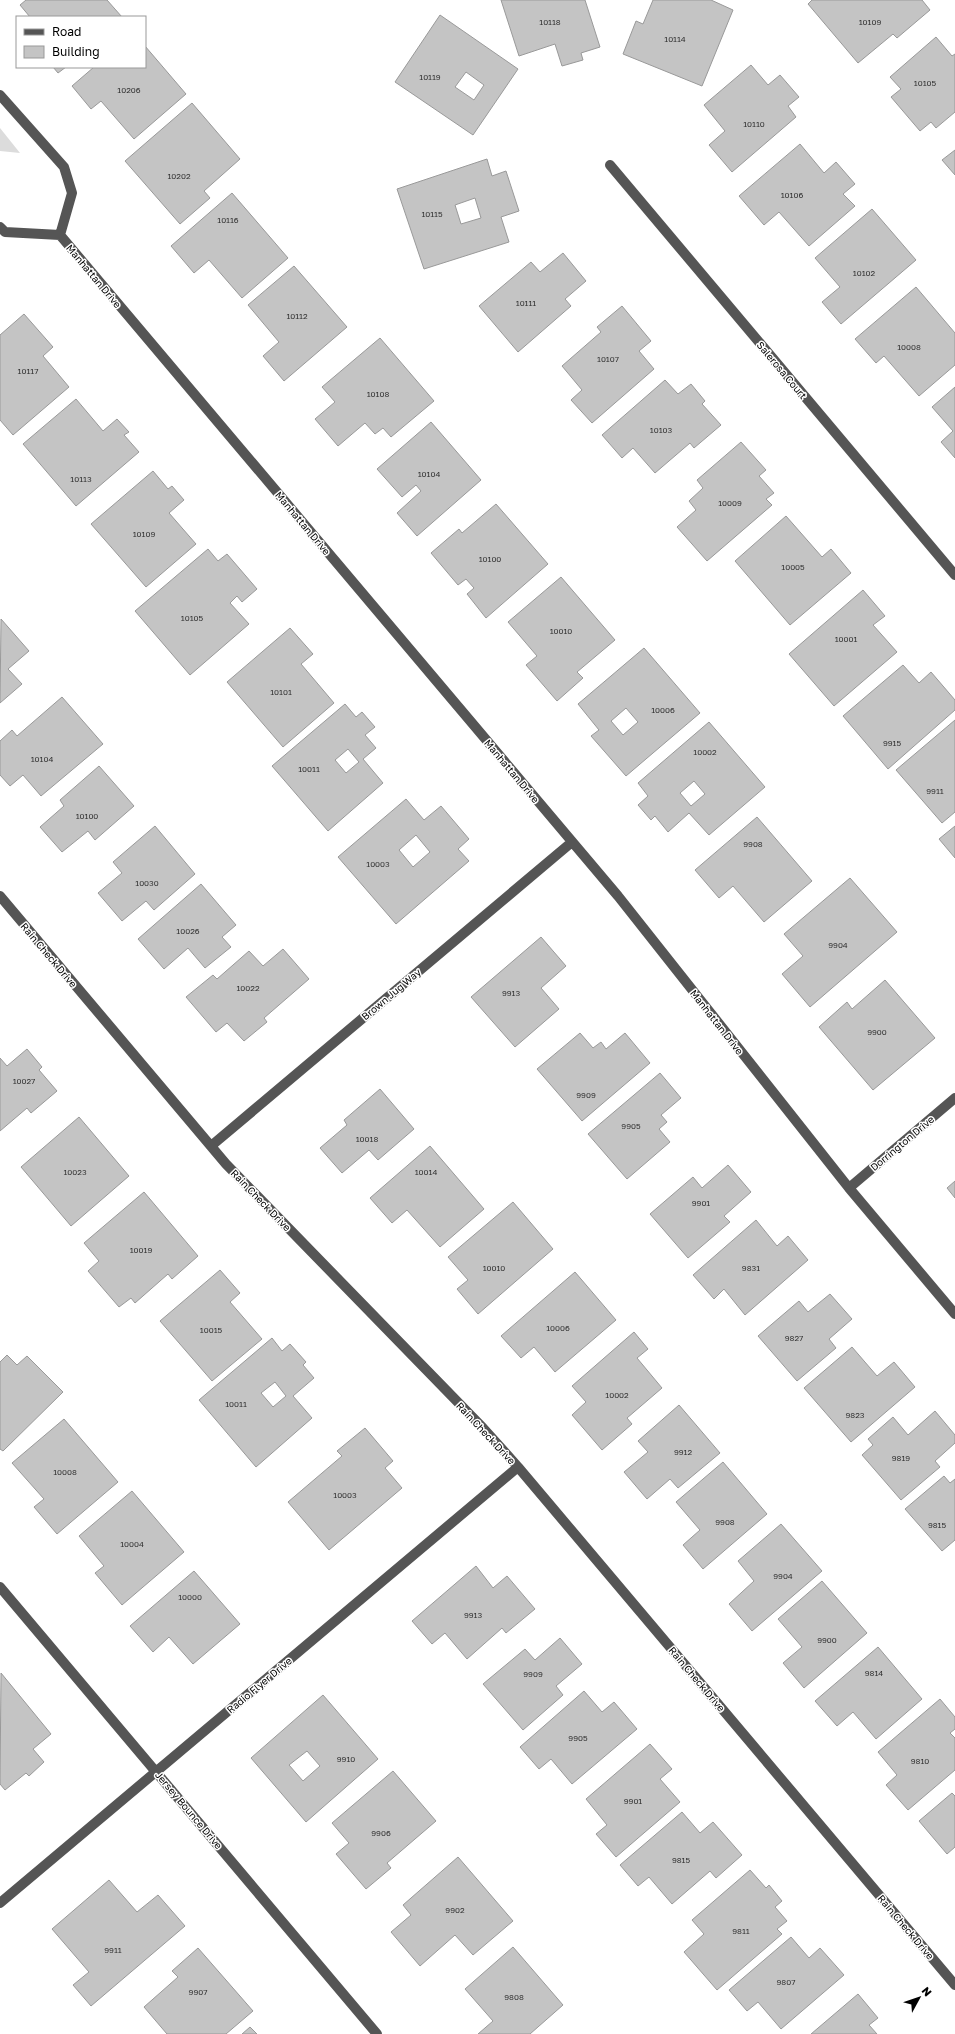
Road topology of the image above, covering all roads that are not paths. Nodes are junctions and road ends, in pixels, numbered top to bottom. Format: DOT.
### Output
graph roads {
  1 [pos="0,95"];
  2 [pos="610,166"];
  3 [pos="0,227"];
  4 [pos="60,236"];
  5 [pos="955,575"];
  6 [pos="572,842"];
  7 [pos="1,900"];
  8 [pos="955,1098"];
  9 [pos="211,1146"];
  10 [pos="849,1188"];
  11 [pos="955,1314"];
  12 [pos="518,1467"];
  13 [pos="0,1587"];
  14 [pos="156,1772"];
  15 [pos="0,1903"];
  16 [pos="955,1985"];
  17 [pos="376,2034"];
  1 -- 4 [label="street, Manhattan Drive"];
  2 -- 5 [label="street, Salerosa Court"];
  3 -- 4 [label="street, Manhattan Drive"];
  4 -- 6 [label="street, Manhattan Drive"];
  6 -- 9 [label="street, Brown Jug Way"];
  6 -- 10 [label="street, Manhattan Drive"];
  7 -- 9 [label="street, Rain Check Drive"];
  8 -- 10 [label="street, Dorrington Drive"];
  9 -- 12 [label="street, Rain Check Drive"];
  10 -- 11 [label="street, Manhattan Drive"];
  12 -- 14 [label="street, Radio Flyer Drive"];
  12 -- 16 [label="street, Rain Check Drive"];
  13 -- 14 [label="street, Jersey Bounce Drive"];
  14 -- 15 [label="street, Radio Flyer Drive"];
  14 -- 17 [label="street, Jersey Bounce Drive"];
}
